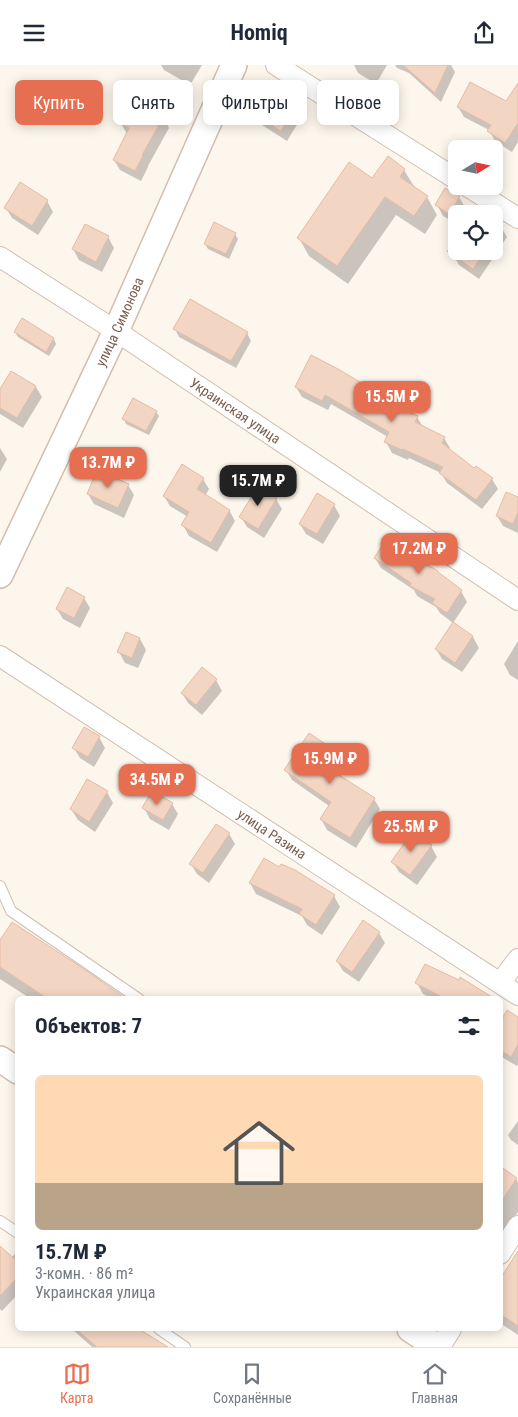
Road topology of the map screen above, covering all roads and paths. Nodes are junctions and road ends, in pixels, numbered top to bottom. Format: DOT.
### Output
graph roads {
  1 [pos="234,65"];
  2 [pos="276,65"];
  3 [pos="448,174"];
  4 [pos="481,195"];
  5 [pos="518,219"];
  6 [pos="0,257"];
  7 [pos="116,331"];
  8 [pos="0,575"];
  9 [pos="518,600"];
  10 [pos="0,656"];
  11 [pos="0,886"];
  12 [pos="518,959"];
  13 [pos="500,983"];
  14 [pos="518,995"];
  15 [pos="135,996"];
  16 [pos="0,1059"];
  17 [pos="15,1069"];
  18 [pos="0,1221"];
  19 [pos="518,1226"];
  20 [pos="15,1231"];
  21 [pos="503,1249"];
  22 [pos="162,1331"];
  23 [pos="413,1331"];
  24 [pos="450,1331"];
  25 [pos="186,1347"];
  26 [pos="438,1347"];
  1 -- 7 [label="street, улица Симонова"];
  2 -- 3 [label="street"];
  4 -- 5 [label="street"];
  6 -- 7 [label="street, Украинская улица"];
  7 -- 8 [label="street, улица Симонова"];
  7 -- 9 [label="street, Украинская улица"];
  10 -- 13 [label="street, улица Разина"];
  11 -- 15 [label="lane"];
  12 -- 13 [label="street"];
  13 -- 14 [label="street, улица Разина"];
  16 -- 17 [label="street"];
  18 -- 20 [label="lane"];
  19 -- 21 [label="street"];
  22 -- 25 [label="lane"];
  23 -- 26 [label="street"];
  24 -- 26 [label="street"];
}
